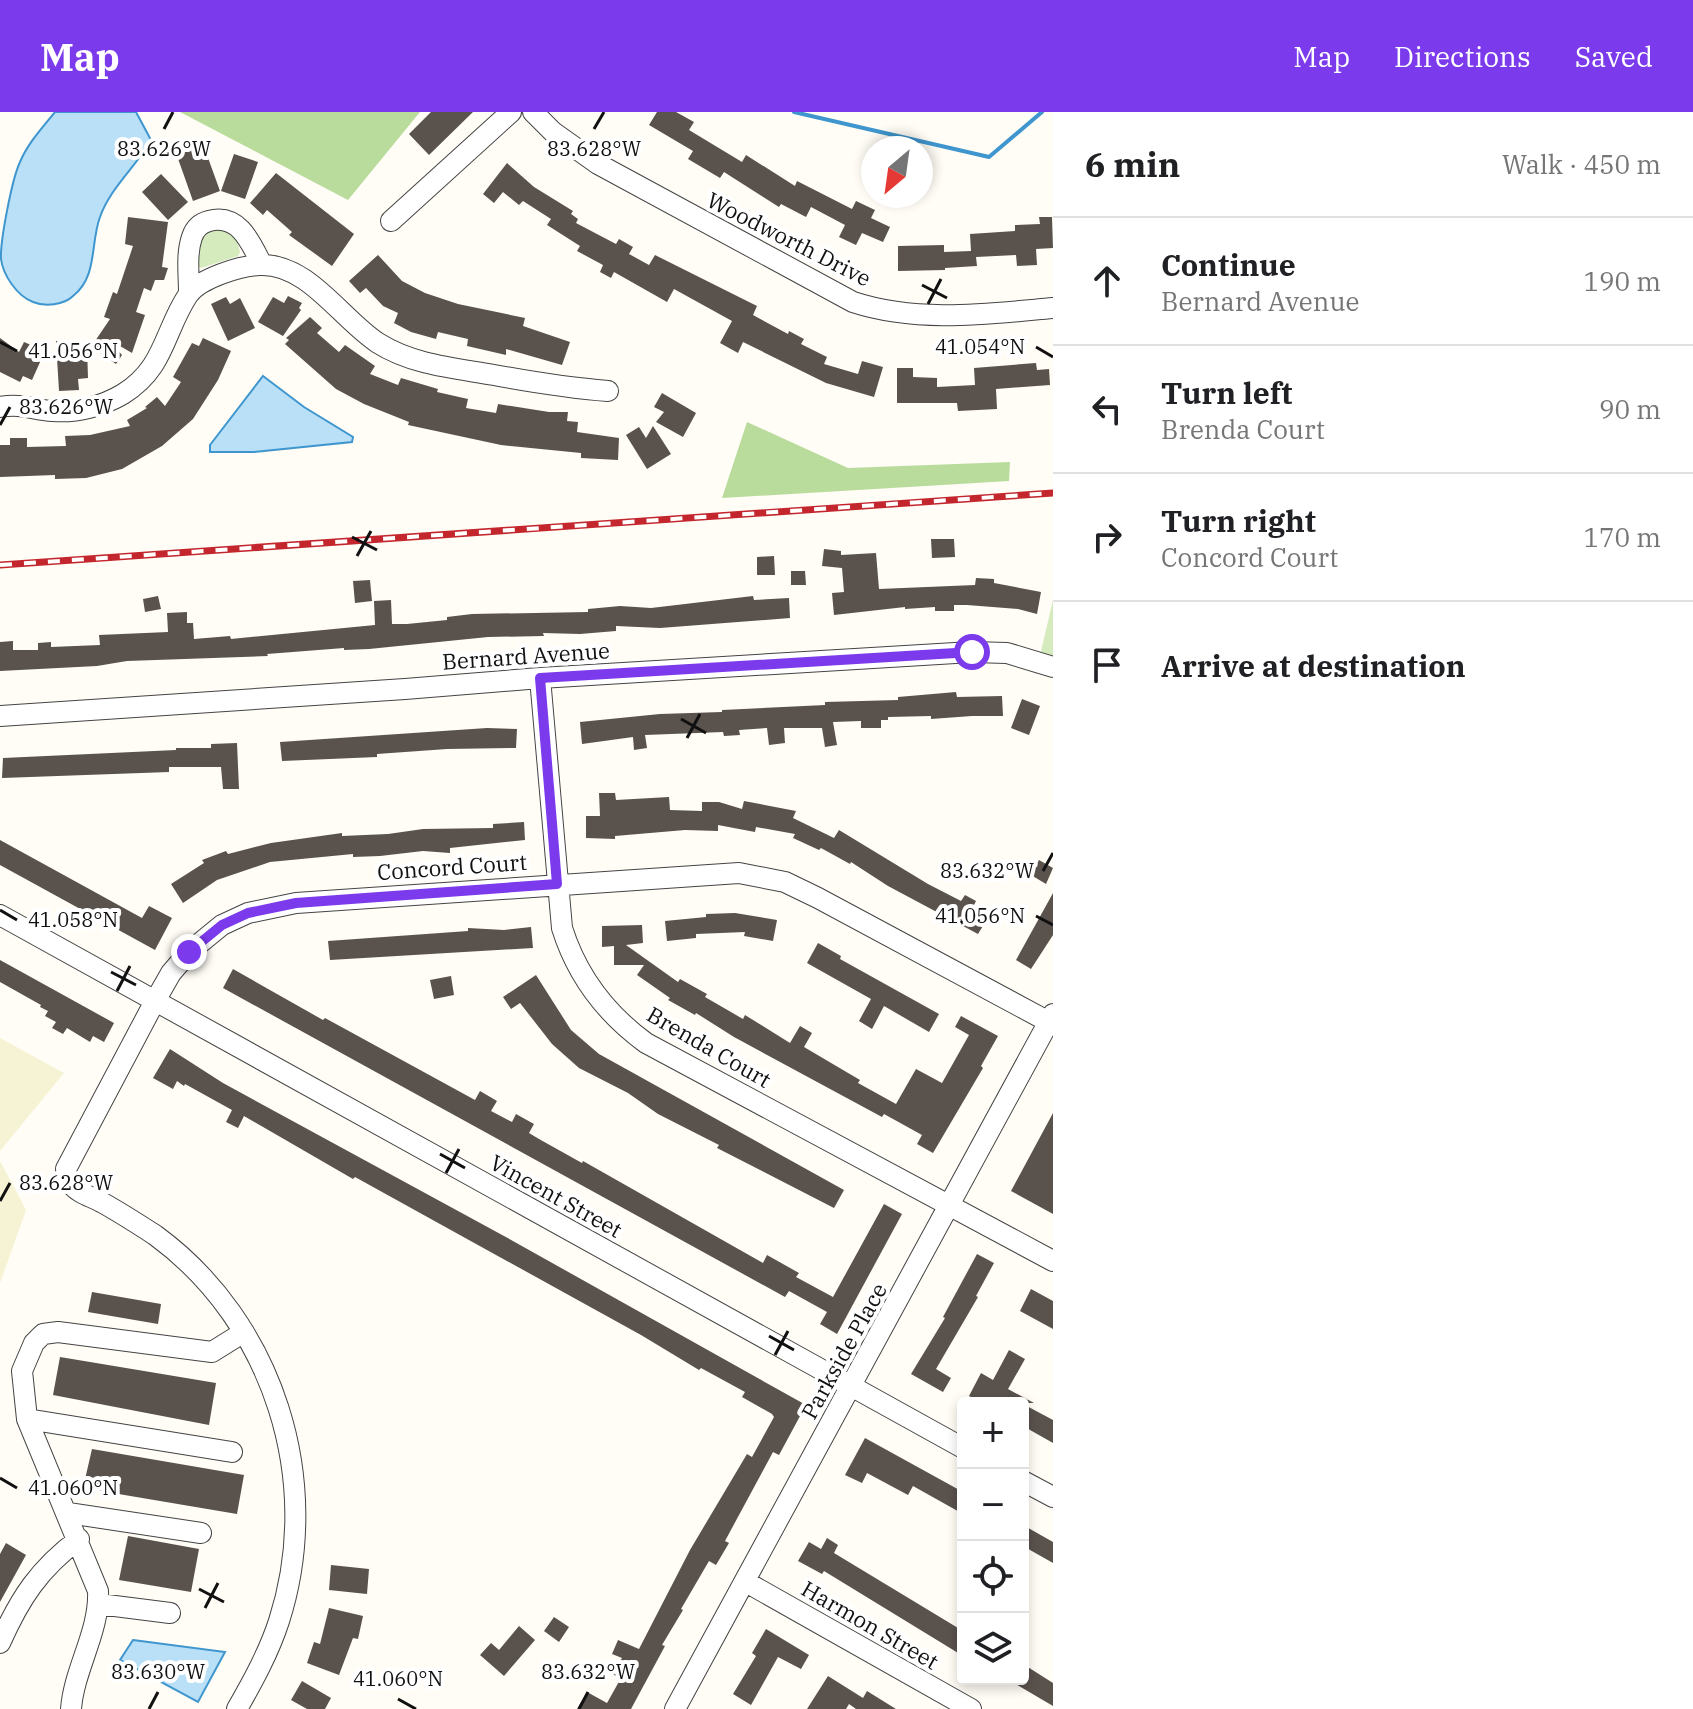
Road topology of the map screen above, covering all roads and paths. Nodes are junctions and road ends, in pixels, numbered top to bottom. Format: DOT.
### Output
graph roads {
  1 [pos="511,112"];
  2 [pos="533,112"];
  3 [pos="391,221"];
  4 [pos="262,265"];
  5 [pos="189,293"];
  6 [pos="1053,308"];
  7 [pos="608,391"];
  8 [pos="6,402"];
  9 [pos="1053,667"];
  10 [pos="540,678"];
  11 [pos="0,716"];
  12 [pos="557,884"];
  13 [pos="0,915"];
  14 [pos="155,1001"];
  15 [pos="1051,1018"];
  16 [pos="950,1206"];
  17 [pos="1053,1261"];
  18 [pos="244,1332"];
  19 [pos="852,1385"];
  20 [pos="27,1419"];
  21 [pos="957,1445"];
  22 [pos="232,1452"];
  23 [pos="1029,1484"];
  24 [pos="1053,1497"];
  25 [pos="68,1513"];
  26 [pos="201,1533"];
  27 [pos="79,1539"];
  28 [pos="746,1582"];
  29 [pos="99,1604"];
  30 [pos="170,1613"];
  31 [pos="0,1643"];
  32 [pos="71,1709"];
  33 [pos="237,1709"];
  34 [pos="675,1709"];
  35 [pos="971,1709"];
  1 -- 3 [label="street"];
  2 -- 6 [label="street, Woodworth Drive"];
  4 -- 5 [label="street"];
  4 -- 5 [label="street"];
  4 -- 7 [label="street"];
  5 -- 8 [label="street"];
  9 -- 10 [label="street, Bernard Avenue"];
  10 -- 11 [label="street, Bernard Avenue"];
  10 -- 12 [label="street, Brenda Court"];
  12 -- 14 [label="street, Concord Court"];
  12 -- 15 [label="street, Concord Court"];
  12 -- 16 [label="street, Brenda Court"];
  13 -- 14 [label="street, Vincent Street"];
  14 -- 18 [label="street, Concord Court"];
  14 -- 19 [label="street, Vincent Street"];
  15 -- 16 [label="street, Parkside Place"];
  16 -- 17 [label="street, Brenda Court"];
  16 -- 19 [label="street, Parkside Place"];
  18 -- 20 [label="street"];
  18 -- 33 [label="street"];
  19 -- 21 [label="street, Vincent Street"];
  19 -- 28 [label="street, Parkside Place"];
  20 -- 22 [label="street"];
  20 -- 25 [label="street"];
  23 -- 24 [label="street"];
  25 -- 26 [label="street"];
  25 -- 27 [label="street"];
  27 -- 29 [label="street"];
  27 -- 31 [label="street"];
  28 -- 34 [label="street, Parkside Place"];
  28 -- 35 [label="street, Harmon Street"];
  29 -- 30 [label="street"];
  29 -- 32 [label="street"];
}
